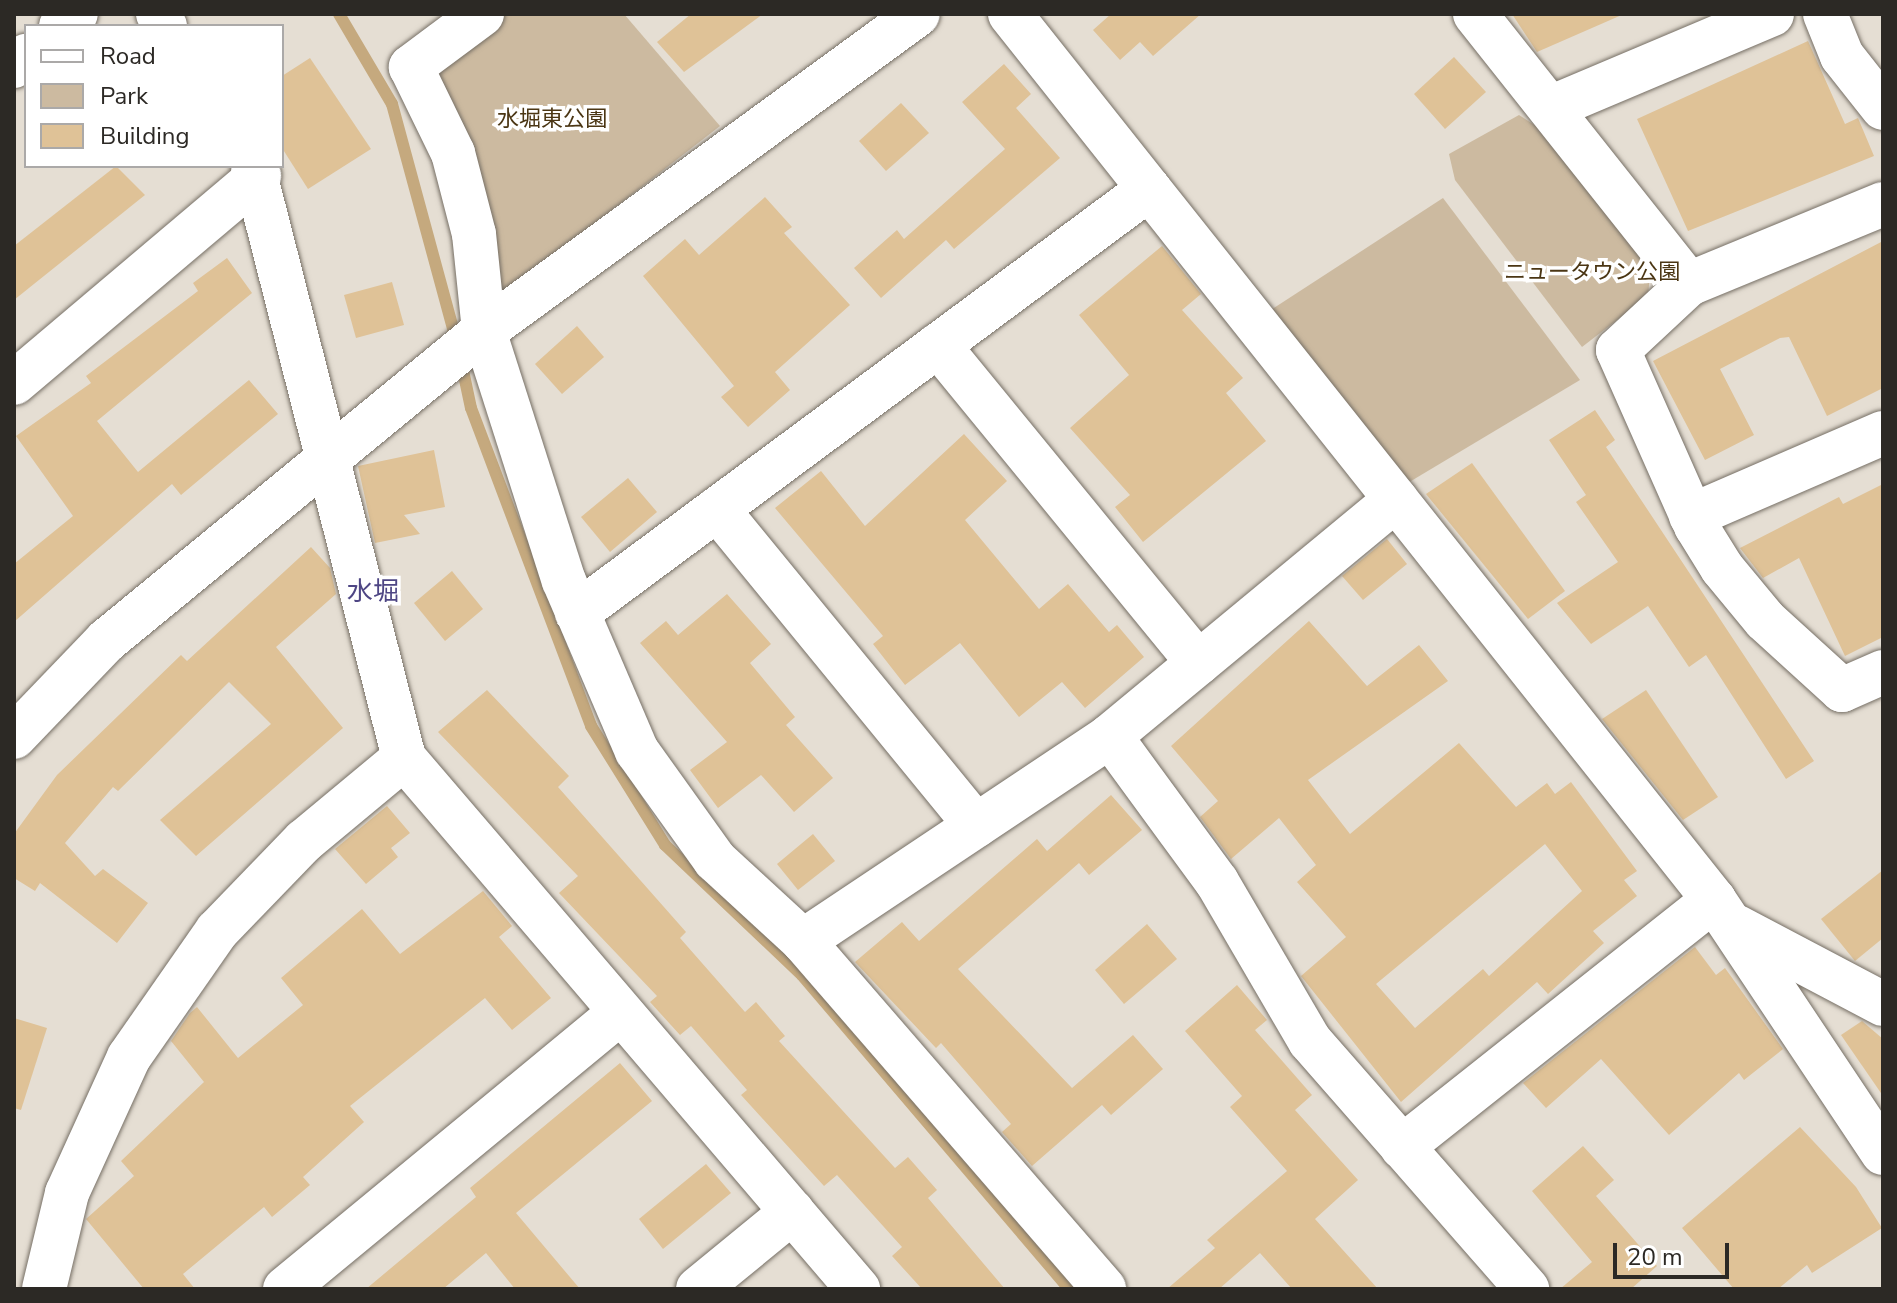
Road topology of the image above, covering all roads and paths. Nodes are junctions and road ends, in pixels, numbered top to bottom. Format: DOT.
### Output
graph roads {
  1 [pos="482,14"];
  2 [pos="918,14"];
  3 [pos="1010,14"];
  4 [pos="1475,14"];
  5 [pos="1772,14"];
  6 [pos="1825,14"];
  7 [pos="1550,108"];
  8 [pos="1883,108"];
  9 [pos="256,171"];
  10 [pos="1149,189"];
  11 [pos="1883,204"];
  12 [pos="1689,284"];
  13 [pos="478,336"];
  14 [pos="938,345"];
  15 [pos="14,383"];
  16 [pos="1883,433"];
  17 [pos="330,457"];
  18 [pos="1396,499"];
  19 [pos="717,509"];
  20 [pos="1691,516"];
  21 [pos="577,613"];
  22 [pos="1198,663"];
  23 [pos="1883,672"];
  24 [pos="1110,736"];
  25 [pos="14,737"];
  26 [pos="404,758"];
  27 [pos="976,826"];
  28 [pos="1723,912"];
  29 [pos="803,941"];
  30 [pos="1883,1004"];
  31 [pos="621,1012"];
  32 [pos="1402,1147"];
  33 [pos="1883,1153"];
  34 [pos="792,1212"];
  35 [pos="44,1289"];
  36 [pos="285,1289"];
  37 [pos="698,1289"];
  38 [pos="858,1289"];
  39 [pos="1104,1289"];
  40 [pos="1527,1289"];
  1 -- 13 [label="street"];
  2 -- 13 [label="street"];
  3 -- 10 [label="street"];
  4 -- 7 [label="street"];
  5 -- 7 [label="street"];
  6 -- 8 [label="street"];
  7 -- 12 [label="street"];
  9 -- 15 [label="street"];
  9 -- 17 [label="street"];
  10 -- 14 [label="street"];
  10 -- 18 [label="street"];
  11 -- 12 [label="street"];
  12 -- 20 [label="street"];
  13 -- 17 [label="street"];
  13 -- 21 [label="street"];
  14 -- 19 [label="street"];
  14 -- 22 [label="street"];
  16 -- 20 [label="street"];
  17 -- 25 [label="street"];
  17 -- 26 [label="street"];
  18 -- 22 [label="street"];
  18 -- 28 [label="street"];
  19 -- 21 [label="street"];
  19 -- 27 [label="street"];
  20 -- 23 [label="street"];
  21 -- 29 [label="street"];
  22 -- 24 [label="street"];
  24 -- 27 [label="street"];
  24 -- 32 [label="street"];
  26 -- 31 [label="street"];
  26 -- 35 [label="street"];
  27 -- 29 [label="street"];
  28 -- 30 [label="street"];
  28 -- 32 [label="street"];
  28 -- 33 [label="street"];
  29 -- 39 [label="street"];
  31 -- 34 [label="street"];
  31 -- 36 [label="street"];
  32 -- 40 [label="street"];
  34 -- 37 [label="street"];
  34 -- 38 [label="street"];
}
